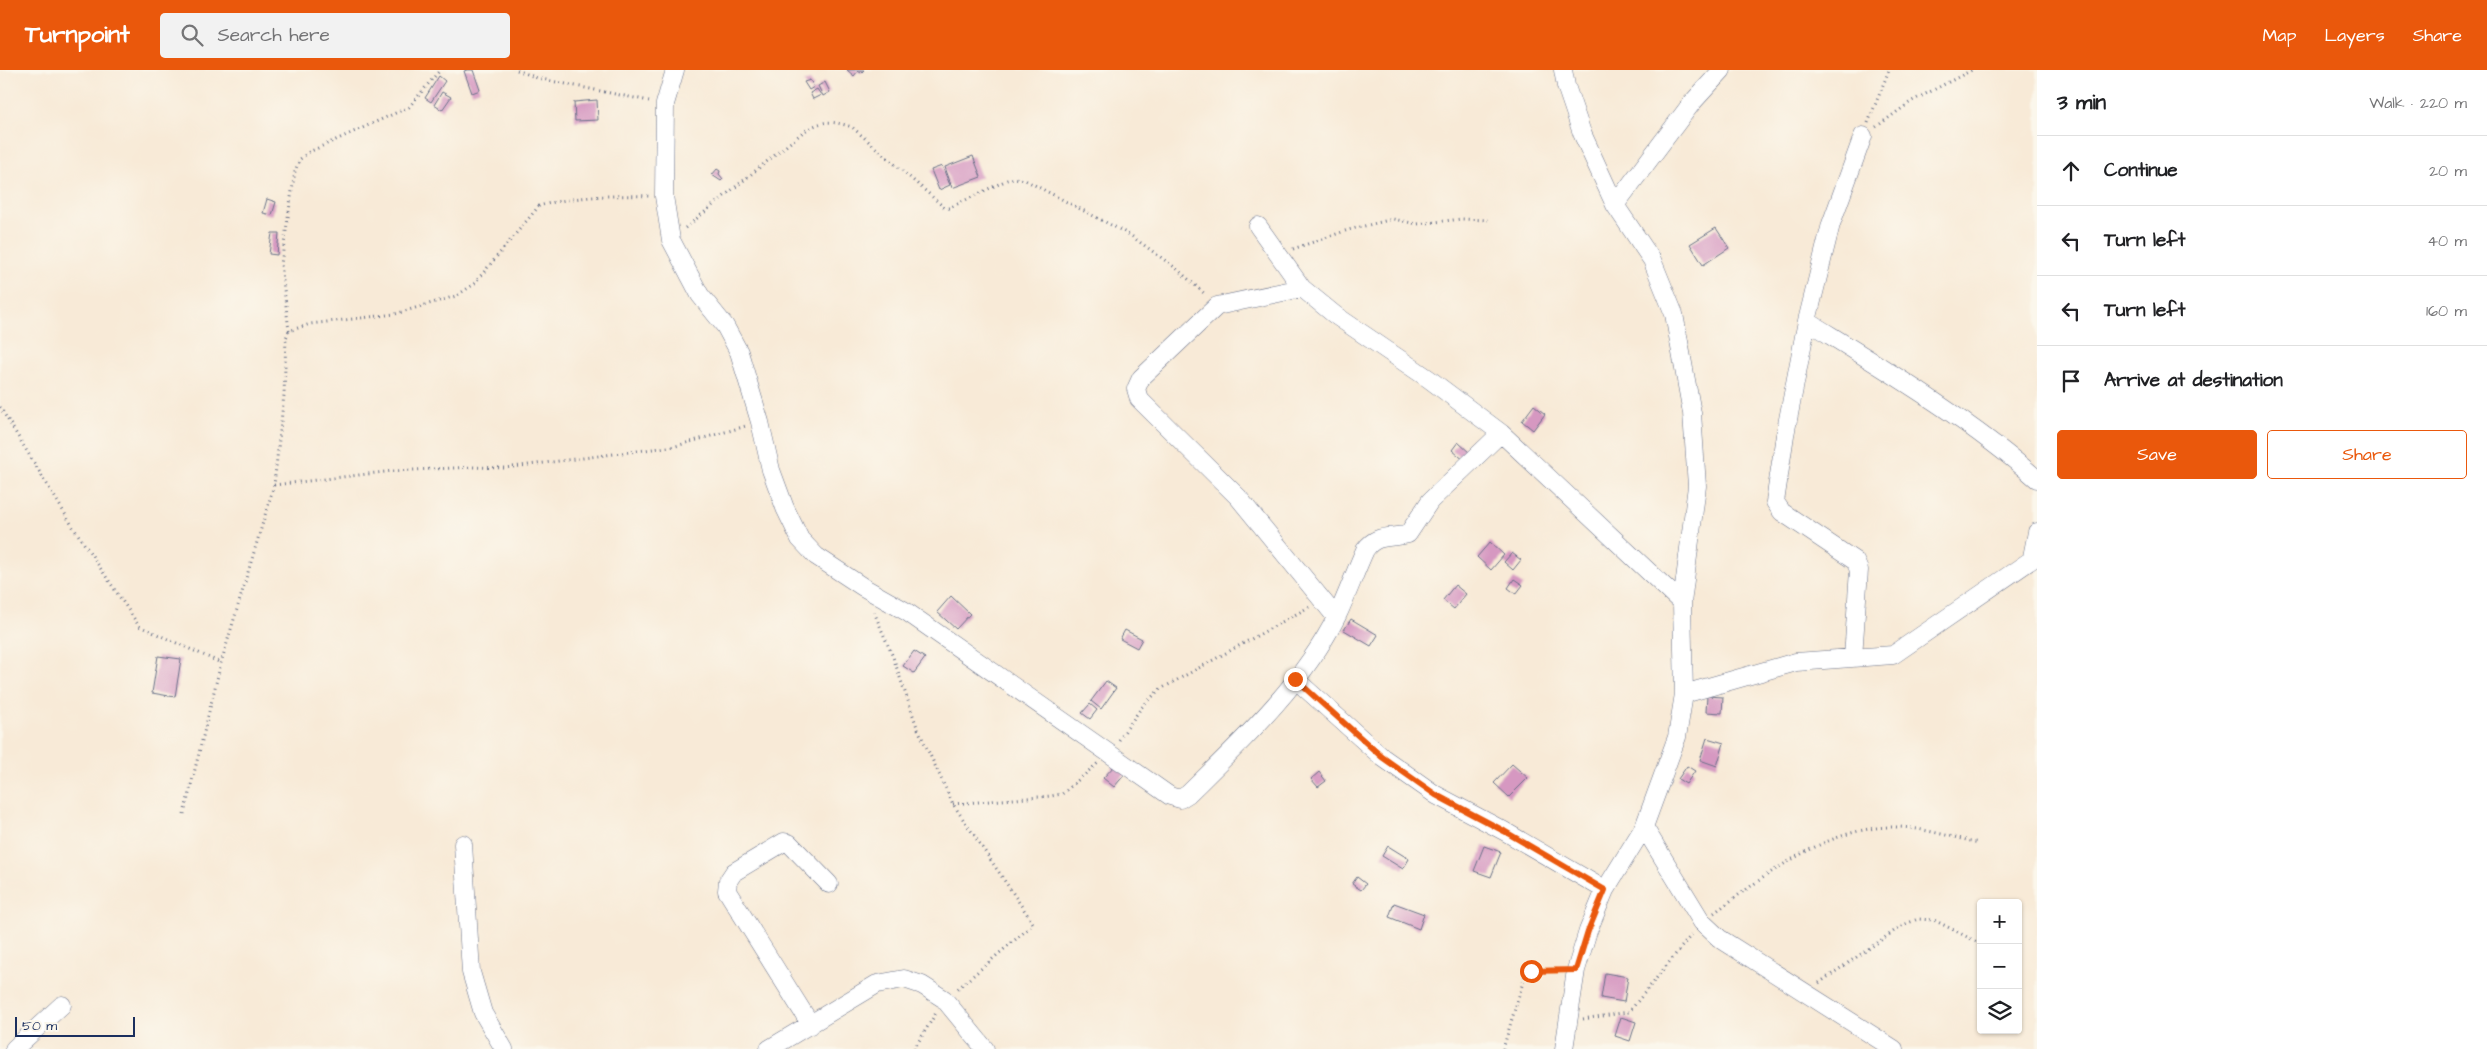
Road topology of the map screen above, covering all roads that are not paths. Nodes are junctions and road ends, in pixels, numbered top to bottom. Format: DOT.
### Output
graph roads {
  1 [pos="675,70"];
  2 [pos="1564,70"];
  3 [pos="1722,70"];
  4 [pos="1863,136"];
  5 [pos="1615,205"];
  6 [pos="1258,226"];
  7 [pos="1302,288"];
  8 [pos="1807,321"];
  9 [pos="1501,433"];
  10 [pos="2037,479"];
  11 [pos="2037,532"];
  12 [pos="2035,557"];
  13 [pos="1682,603"];
  14 [pos="1336,617"];
  15 [pos="1853,657"];
  16 [pos="1295,679"];
  17 [pos="1684,694"];
  18 [pos="1644,827"];
  19 [pos="464,844"];
  20 [pos="829,884"];
  21 [pos="1605,890"];
  22 [pos="62,1005"];
  23 [pos="811,1025"];
  24 [pos="14,1049"];
  25 [pos="504,1049"];
  26 [pos="769,1049"];
  27 [pos="985,1049"];
  28 [pos="1564,1049"];
  29 [pos="1894,1049"];
  1 -- 16 [label="street"];
  2 -- 5 [label="street"];
  3 -- 5 [label="street"];
  4 -- 8 [label="street"];
  5 -- 13 [label="street"];
  6 -- 7 [label="street"];
  7 -- 9 [label="street"];
  7 -- 14 [label="street"];
  8 -- 10 [label="street"];
  8 -- 15 [label="street"];
  9 -- 13 [label="street"];
  9 -- 14 [label="street"];
  11 -- 12 [label="street"];
  12 -- 15 [label="street"];
  13 -- 17 [label="street"];
  14 -- 16 [label="street"];
  15 -- 17 [label="street"];
  16 -- 21 [label="street"];
  17 -- 18 [label="street"];
  18 -- 21 [label="street"];
  18 -- 29 [label="street"];
  19 -- 25 [label="street"];
  20 -- 23 [label="street"];
  21 -- 28 [label="street"];
  22 -- 24 [label="street"];
  23 -- 26 [label="street"];
  23 -- 27 [label="street"];
}
